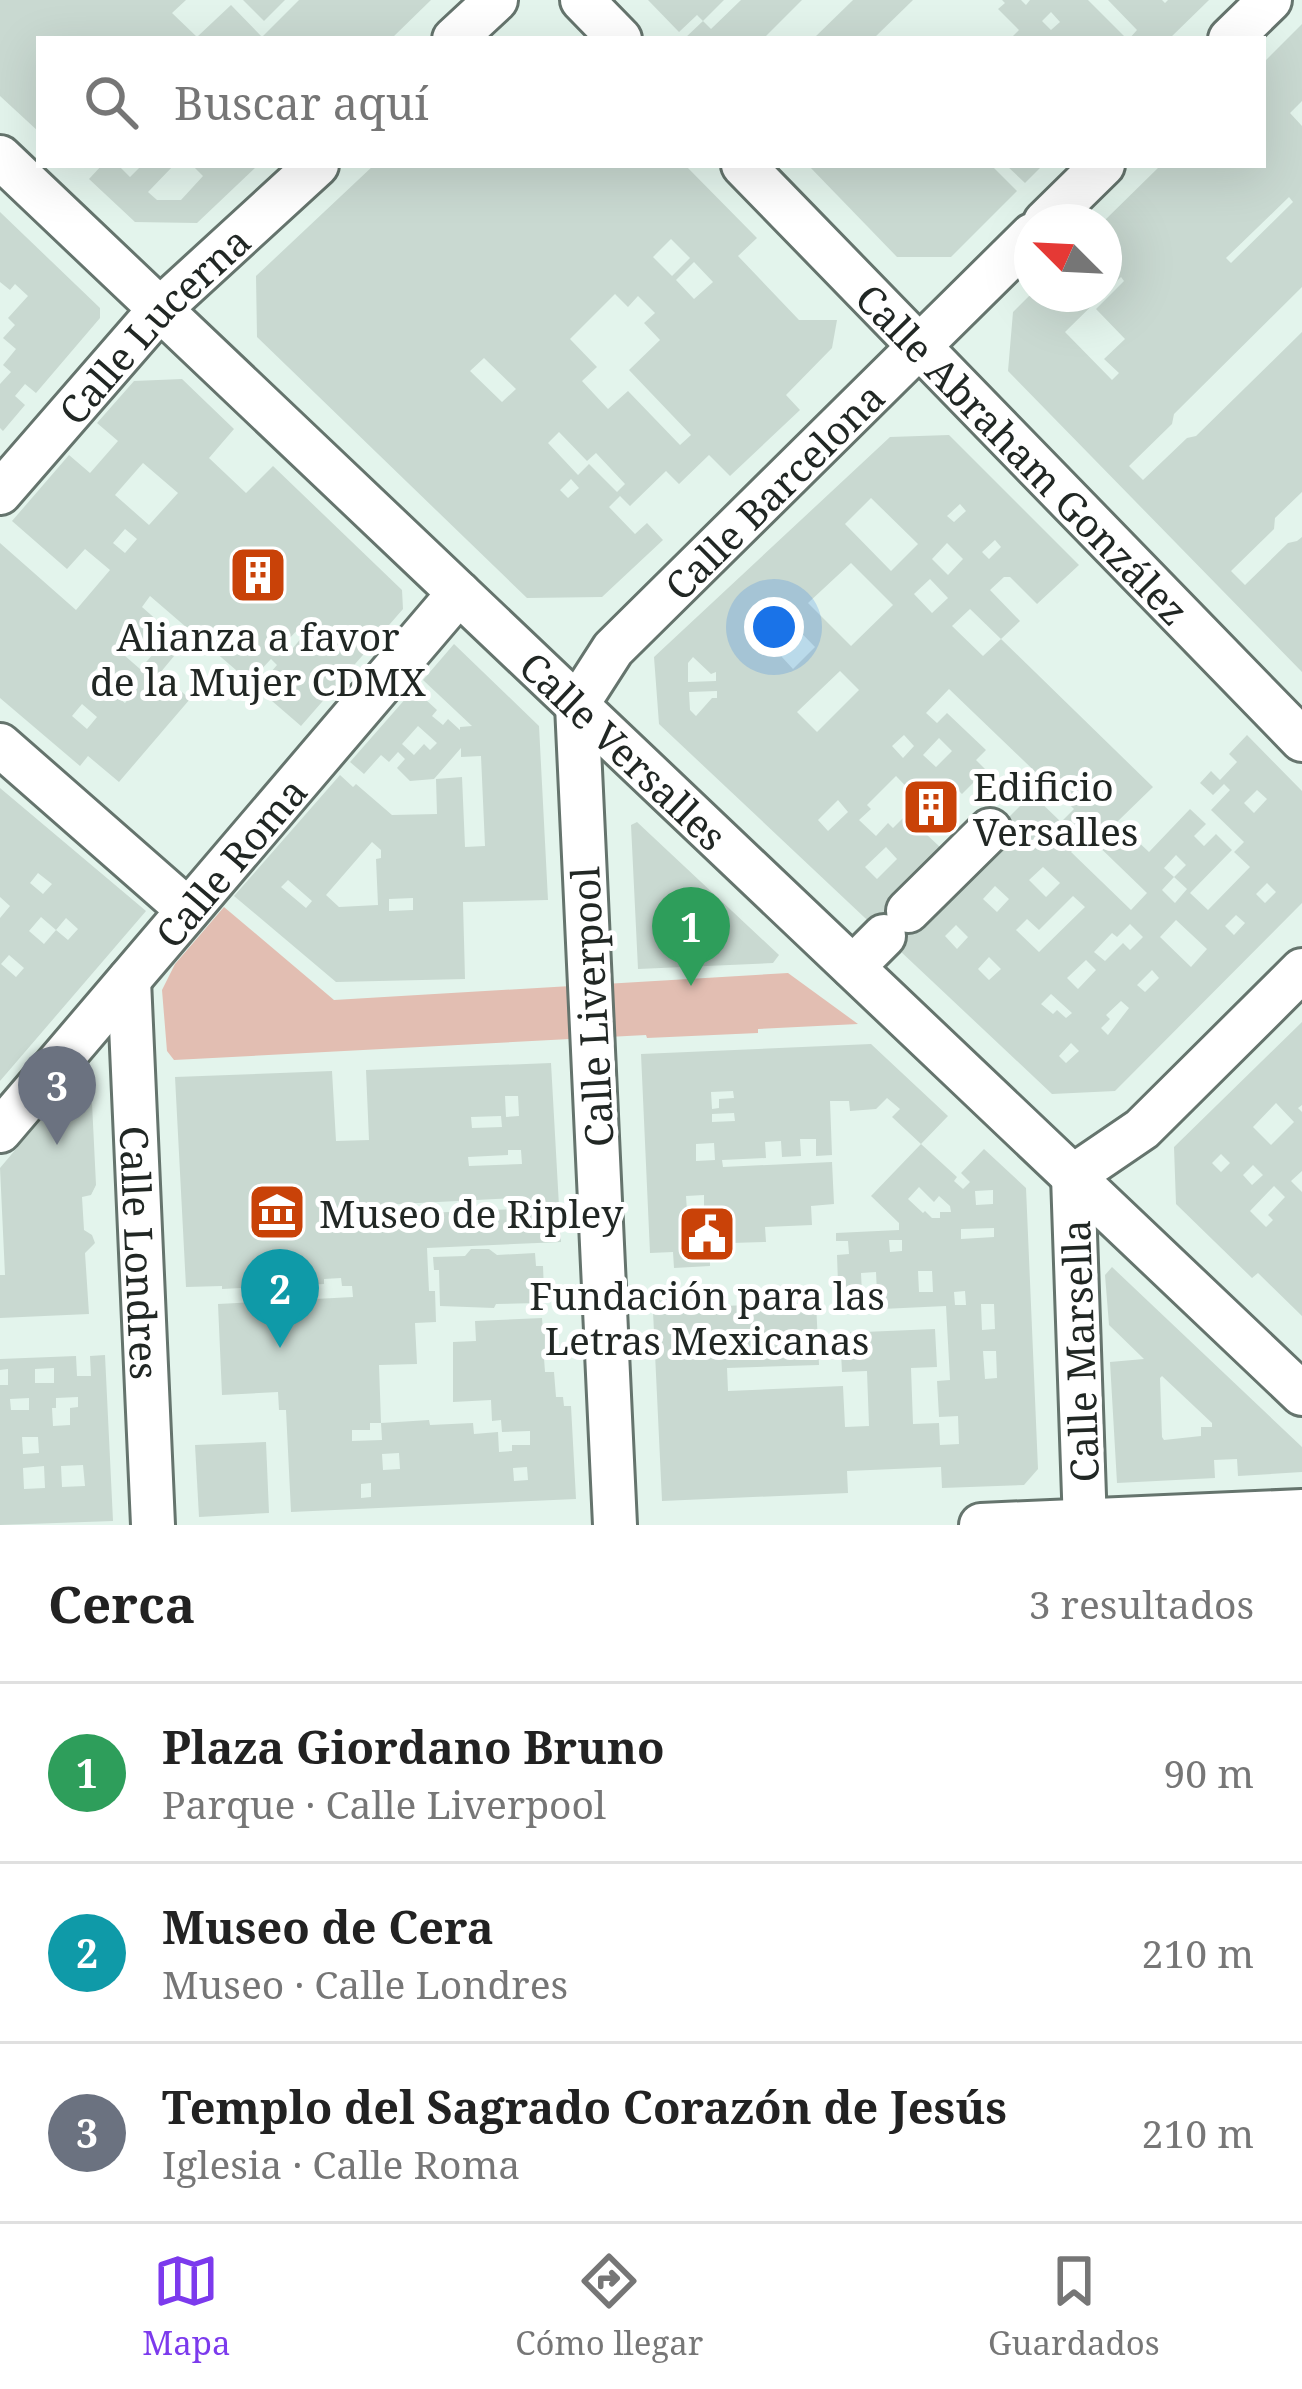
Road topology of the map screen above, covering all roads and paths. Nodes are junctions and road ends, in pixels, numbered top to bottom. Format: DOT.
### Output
graph roads {
  1 [pos="496,0"];
  2 [pos="582,0"];
  3 [pos="1270,0"];
  4 [pos="457,36"];
  5 [pos="617,36"];
  6 [pos="1233,36"];
  7 [pos="0,157"];
  8 [pos="314,168"];
  9 [pos="746,168"];
  10 [pos="1100,168"];
  11 [pos="1063,204"];
  12 [pos="1014,253"];
  13 [pos="160,309"];
  14 [pos="919,346"];
  15 [pos="0,493"];
  16 [pos="459,593"];
  17 [pos="577,705"];
  18 [pos="1302,740"];
  19 [pos="0,745"];
  20 [pos="990,830"];
  21 [pos="188,910"];
  22 [pos="853,968"];
  23 [pos="1302,970"];
  24 [pos="129,980"];
  25 [pos="0,1131"];
  26 [pos="1073,1176"];
  27 [pos="1302,1394"];
  28 [pos="1302,1511"];
  29 [pos="1085,1523"];
  30 [pos="153,1525"];
  31 [pos="615,1525"];
  32 [pos="980,1525"];
  1 -- 4 [label="street"];
  2 -- 5 [label="street"];
  3 -- 6 [label="street"];
  7 -- 13 [label="street, Calle Versalles"];
  8 -- 13 [label="street, Calle Lucerna"];
  9 -- 14 [label="street, Calle Abraham González"];
  10 -- 11 [label="street"];
  12 -- 14 [label="street, Calle Barcelona"];
  13 -- 15 [label="street, Calle Lucerna"];
  13 -- 16 [label="street, Calle Versalles"];
  14 -- 17 [label="street, Calle Barcelona"];
  14 -- 18 [label="street, Calle Abraham González"];
  16 -- 17 [label="street, Calle Versalles"];
  16 -- 21 [label="street, Calle Roma"];
  17 -- 22 [label="street, Calle Versalles"];
  17 -- 31 [label="street, Calle Liverpool"];
  19 -- 21 [label="street"];
  20 -- 22 [label="street"];
  21 -- 24 [label="street, Calle Roma"];
  22 -- 26 [label="street, Calle Versalles"];
  23 -- 26 [label="street"];
  24 -- 25 [label="street, Calle Roma"];
  24 -- 30 [label="street, Calle Londres"];
  26 -- 27 [label="street, Calle Versalles"];
  26 -- 29 [label="street, Calle Marsella"];
  28 -- 29 [label="street"];
  29 -- 32 [label="street"];
}
